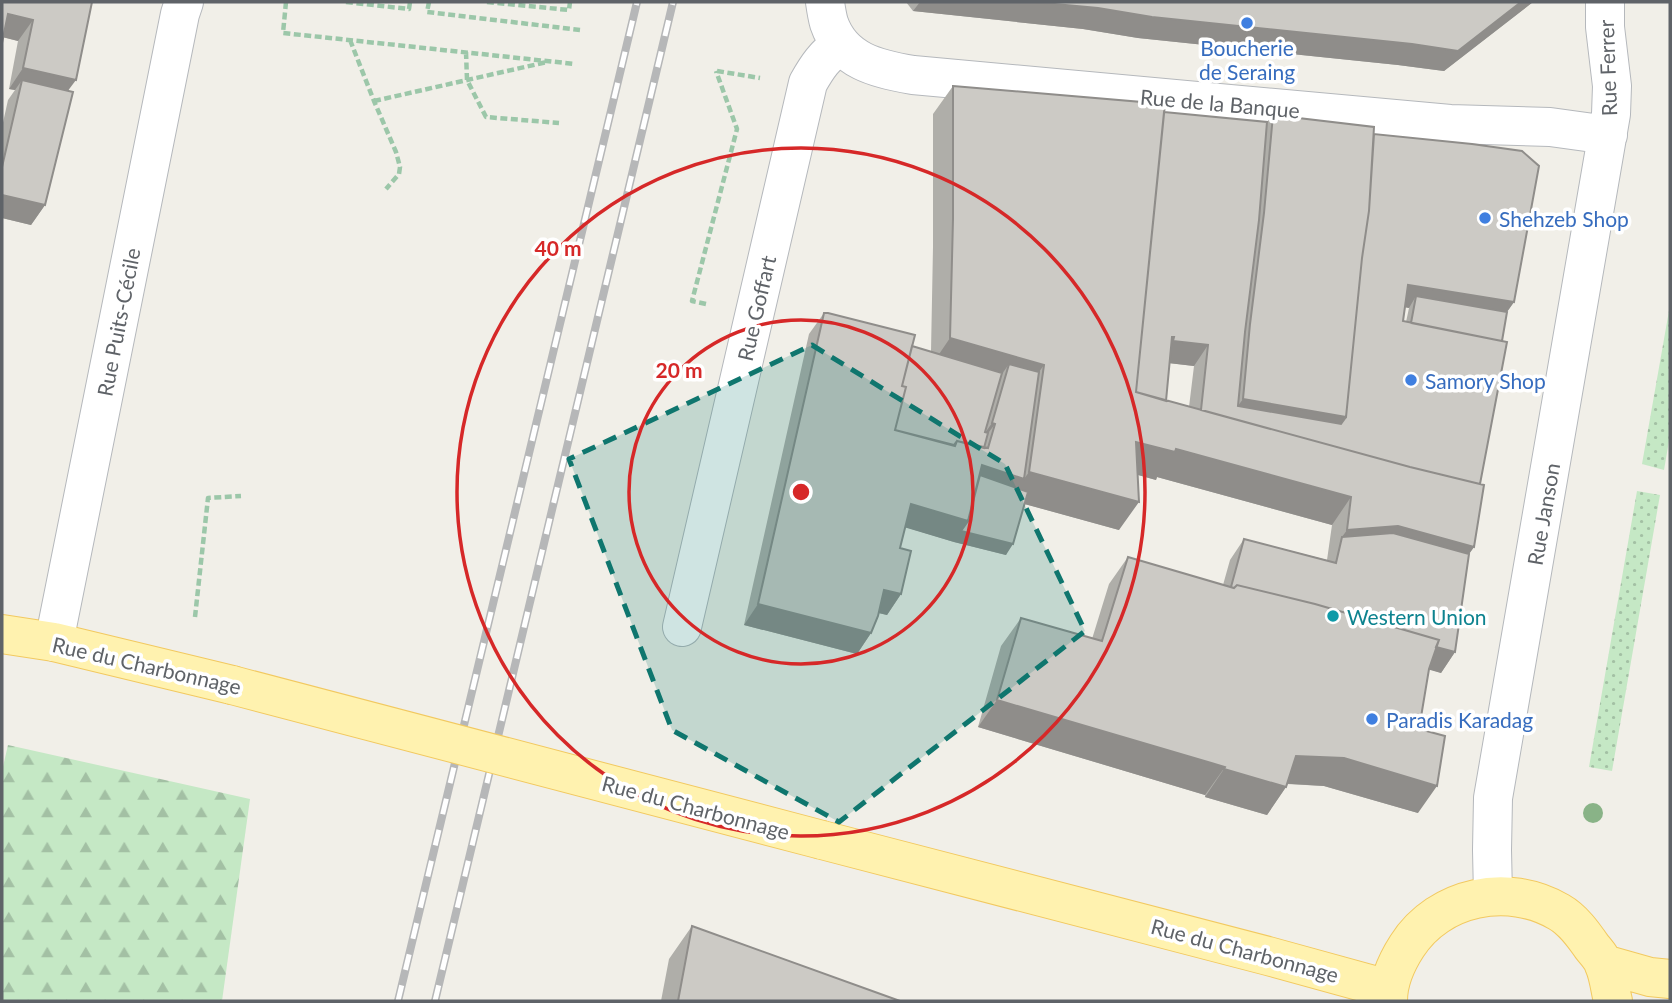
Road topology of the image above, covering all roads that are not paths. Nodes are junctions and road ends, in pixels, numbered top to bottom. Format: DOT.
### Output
graph roads {
  1 [pos="184,2"];
  2 [pos="825,2"];
  3 [pos="1605,2"];
  4 [pos="840,44"];
  5 [pos="1608,135"];
  6 [pos="682,627"];
  7 [pos="2,634"];
  8 [pos="54,642"];
  9 [pos="1493,895"];
  10 [pos="1604,964"];
  11 [pos="1670,979"];
  12 [pos="1388,995"];
  13 [pos="1613,1001"];
  1 -- 8 [label="street, Rue Puits-Cécile"];
  2 -- 4 [label="street"];
  3 -- 5 [label="street, Rue Ferrer"];
  4 -- 5 [label="street, Rue de la Banque"];
  4 -- 6 [label="street, Rue Goffart"];
  5 -- 9 [label="street, Rue Janson"];
  7 -- 8 [label="main road, Rue du Charbonnage"];
  8 -- 12 [label="main road, Rue du Charbonnage, bridge"];
  9 -- 10 [label="main road"];
  9 -- 12 [label="main road"];
  10 -- 11 [label="main road"];
  10 -- 13 [label="main road"];
}
